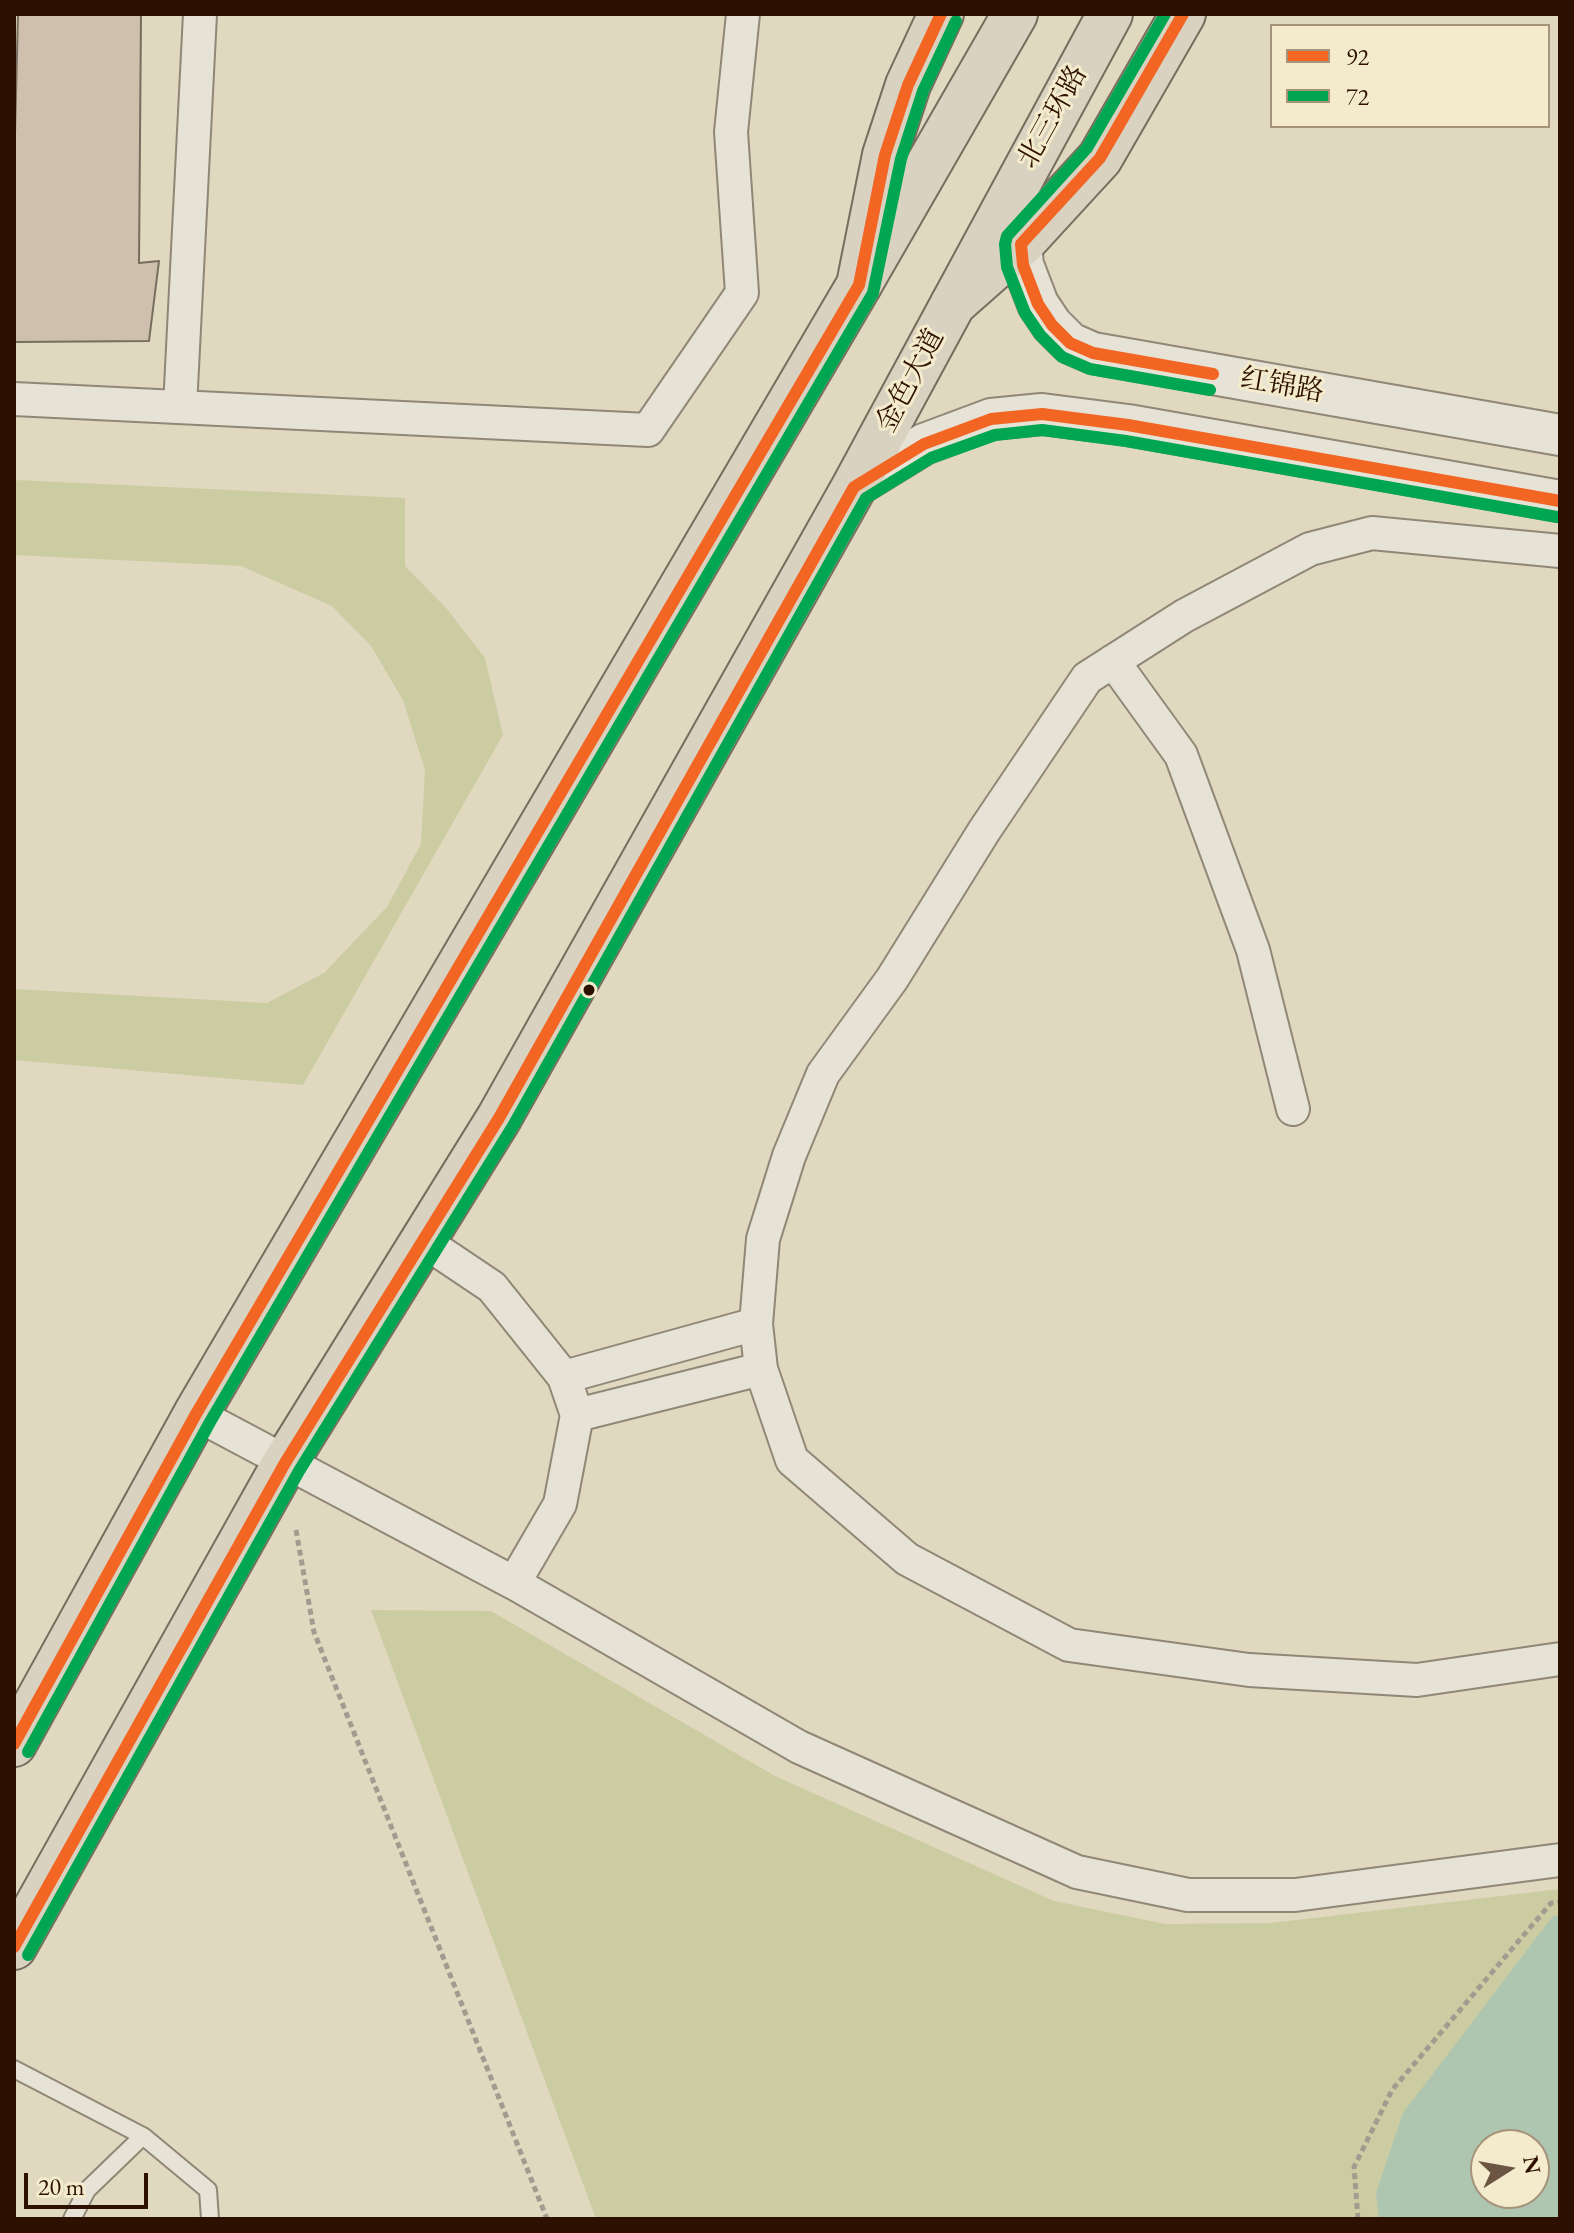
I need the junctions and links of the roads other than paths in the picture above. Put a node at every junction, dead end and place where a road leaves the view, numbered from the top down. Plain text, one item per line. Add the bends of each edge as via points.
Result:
1 (200, 14) edge
2 (743, 14) edge
3 (941, 14) edge
4 (1110, 14) edge
5 (1183, 14) edge
6 (1013, 17) edge
7 (1031, 156) junction
8 (1021, 244) junction
9 (859, 285) junction
10 (953, 304) junction
11 (14, 399) edge
12 (180, 407) junction
13 (1560, 435) edge
14 (854, 487) junction
15 (1560, 501) edge
16 (1560, 551) edge
17 (1113, 661) junction
18 (1293, 1109) dead end
19 (422, 1240) junction
20 (756, 1324) junction
21 (761, 1369) junction
22 (564, 1377) junction
23 (196, 1414) junction
24 (577, 1415) junction
25 (285, 1463) junction
26 (514, 1583) junction
27 (1560, 1659) edge
28 (14, 1744) edge
29 (1560, 1860) edge
30 (14, 1947) edge
31 (14, 2069) edge
32 (143, 2136) junction
33 (72, 2219) edge
34 (210, 2219) edge

1 - 12 street
2 - 12 street via 731,132 742,293 648,430
3 - 9 main road via 908,85 885,155
4 - 7 main road, 北三环路
5 - 8 main road, 金色大道 via 1100,158
6 - 9 main road
7 - 8 street, 红锦路
7 - 10 main road, 北三环路
8 - 10 main road, 金色大道
8 - 13 street, 红锦路 via 1038,304 1070,343 1093,353
9 - 23 main road
10 - 14 main road, 金色大道
11 - 12 street
14 - 15 street via 924,444 991,419 1042,414
14 - 19 main road, 金色大道 via 499,1118
16 - 17 street via 1372,533 1310,549 1184,616
17 - 18 street via 1181,755 1253,950
17 - 20 street via 1087,678 892,979 823,1074 763,1239
19 - 22 street via 492,1287
19 - 25 main road, 金色大道
20 - 21 street
20 - 22 street
21 - 24 street
21 - 27 street via 792,1460 907,1559 1069,1645 1249,1670 1417,1680
22 - 24 street
23 - 25 street
23 - 28 main road
24 - 26 street via 560,1504
25 - 26 street
25 - 30 main road, 金色大道
26 - 29 street via 799,1747 1077,1872 1188,1895 1295,1895
31 - 32 lane
32 - 33 lane via 87,2190
32 - 34 lane via 208,2190

